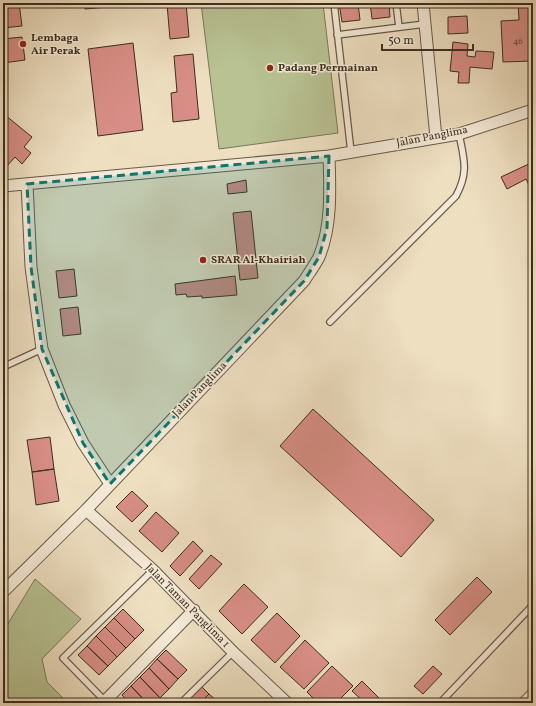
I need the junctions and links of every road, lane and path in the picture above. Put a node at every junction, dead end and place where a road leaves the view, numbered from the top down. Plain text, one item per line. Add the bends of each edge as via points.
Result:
1 (334, 3) edge
2 (396, 3) edge
3 (423, 3) edge
4 (425, 24) junction
5 (399, 27) junction
6 (337, 35) junction
7 (533, 110) edge
8 (459, 134) junction
9 (436, 138) junction
10 (351, 152) junction
11 (329, 156) junction
12 (27, 184) junction
13 (3, 186) edge
14 (330, 322) dead end
15 (42, 349) junction
16 (3, 367) edge
17 (110, 484) junction
18 (86, 510) junction
19 (153, 570) junction
20 (3, 592) edge
21 (533, 606) edge
22 (194, 610) junction
23 (234, 652) junction
24 (533, 694) edge
25 (105, 702) edge
26 (181, 703) edge
27 (287, 703) edge
28 (440, 703) edge
29 (524, 703) edge

1 - 6 lane
2 - 5 lane
3 - 4 street
4 - 5 lane
4 - 9 street
5 - 6 lane
6 - 10 lane
7 - 8 street, Jalan Panglima
8 - 9 street, Jalan Panglima
8 - 14 lane via 466,168 463,184 456,196
9 - 10 street, Jalan Panglima
10 - 11 street, Jalan Panglima
11 - 12 street, Jalan Panglima
11 - 17 street, Jalan Panglima via 327,228 319,257 304,281
12 - 13 street, Jalan Panglima
12 - 15 street via 31,268
15 - 16 lane
15 - 17 street via 64,405 80,437
17 - 18 street, Jalan Panglima
18 - 19 street, Jalan Taman Panglima 1
18 - 20 street, Jalan Panglima
19 - 22 street, Jalan Taman Panglima 1
19 - 25 lane via 63,658
21 - 28 lane
22 - 23 street, Jalan Taman Panglima 1
22 - 25 street
23 - 26 lane
23 - 27 street, Jalan Taman Panglima 1
24 - 29 street

